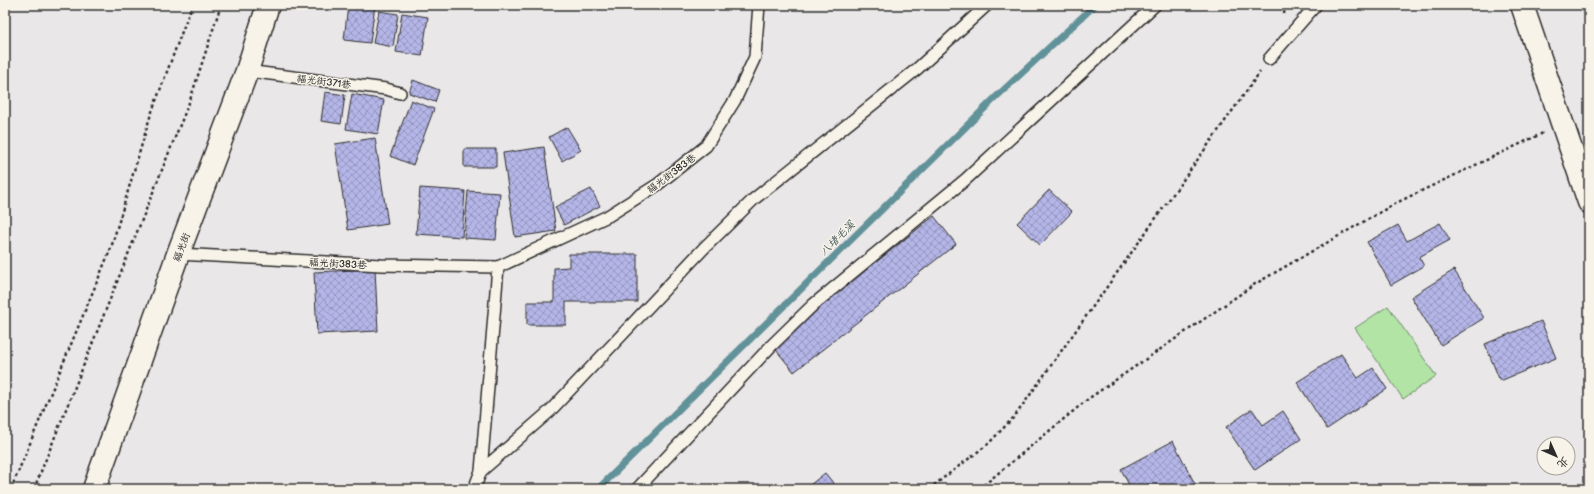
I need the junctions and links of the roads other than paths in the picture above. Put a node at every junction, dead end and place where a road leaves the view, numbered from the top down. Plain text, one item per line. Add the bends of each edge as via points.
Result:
1 (268, 5) edge
2 (759, 5) edge
3 (987, 5) edge
4 (1155, 5) edge
5 (1316, 5) edge
6 (1522, 5) edge
7 (1588, 5) edge
8 (1589, 8) edge
9 (1268, 59) road end
10 (247, 71) junction
11 (400, 93) dead end
12 (1589, 202) edge
13 (178, 254) junction
14 (498, 267) junction
15 (482, 471) junction
16 (94, 489) edge
17 (474, 489) edge
18 (637, 489) edge

1 - 10 street, 福光街
2 - 14 lane, 福光街383巷 via 754,57 735,100 706,146 657,185 608,216
3 - 15 lane via 918,69 754,199 704,248 550,411
4 - 18 lane via 965,180 813,304
5 - 9 lane
6 - 12 street
7 - 8 lane
10 - 11 lane, 福光街371巷
10 - 13 street, 福光街
13 - 14 lane, 福光街383巷 via 381,265
13 - 16 street, 福光街
14 - 15 lane
15 - 17 lane

